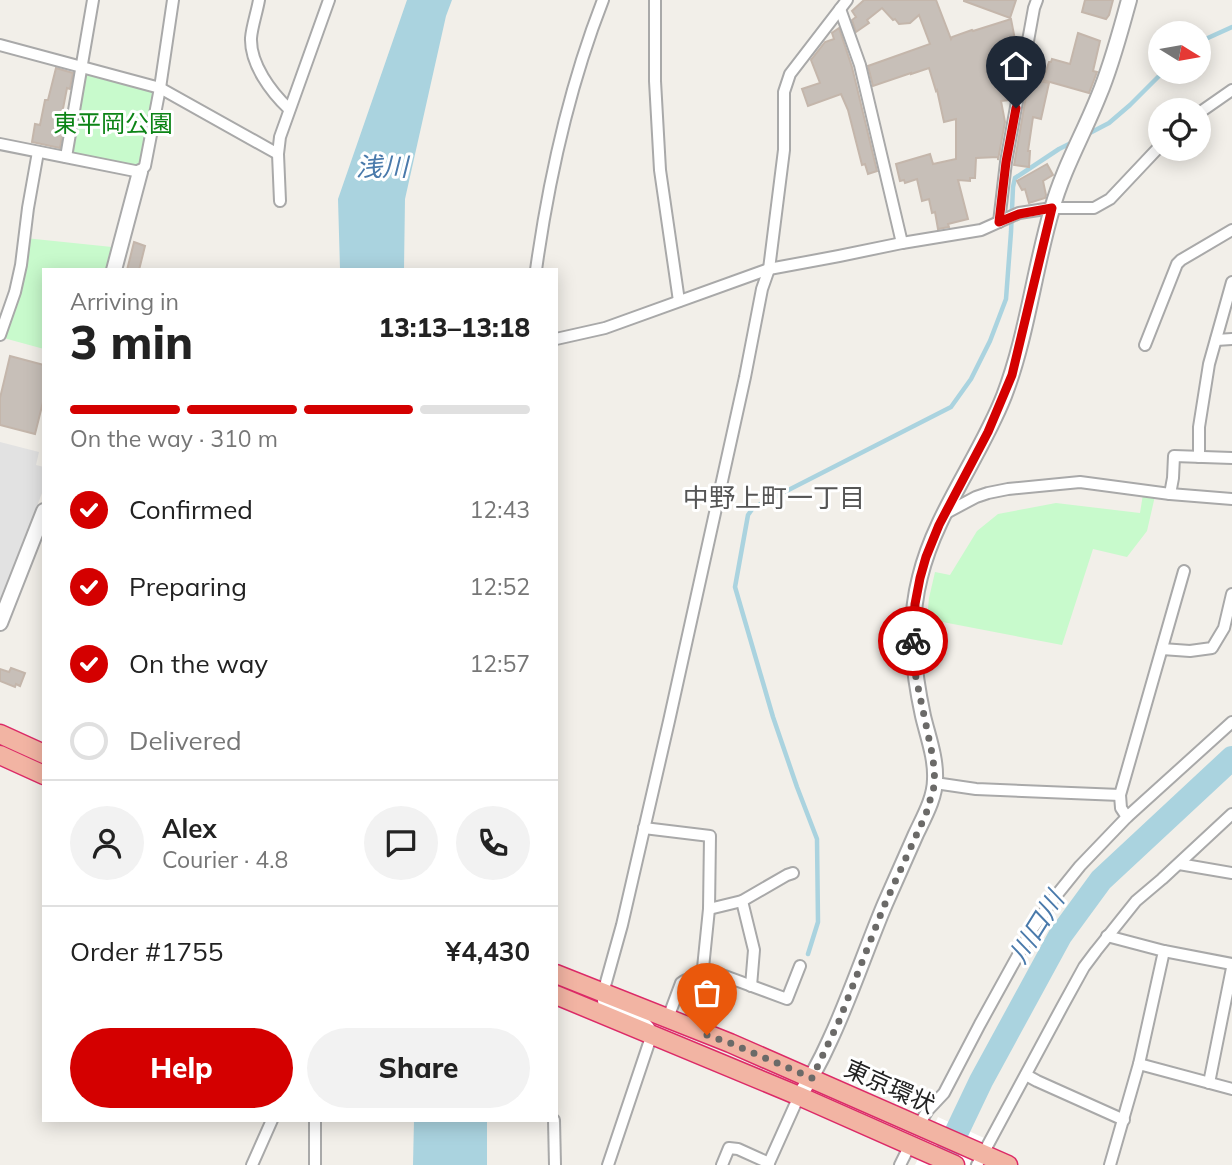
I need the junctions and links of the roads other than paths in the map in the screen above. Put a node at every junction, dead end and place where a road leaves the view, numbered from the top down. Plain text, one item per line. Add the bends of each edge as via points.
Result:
1 (93, 0) edge
2 (173, 0) edge
3 (259, 0) edge
4 (329, 0) edge
5 (603, 0) edge
6 (655, 0) edge
7 (1037, 0) edge
8 (1129, 0) edge
9 (844, 4) edge
10 (0, 45) edge
11 (83, 66) junction
12 (160, 89) junction
13 (1232, 90) edge
14 (1211, 105) edge
15 (289, 109) junction
16 (0, 144) edge
17 (37, 152) junction
18 (278, 154) junction
19 (66, 157) junction
20 (1148, 159) edge
21 (140, 172) junction
22 (280, 201) dead end
23 (1052, 208) junction
24 (1000, 221) junction
25 (1232, 230) edge
26 (902, 243) junction
27 (115, 268) edge
28 (536, 268) edge
29 (769, 269) junction
30 (1232, 282) edge
31 (679, 301) junction
32 (0, 335) edge
33 (558, 339) edge
34 (1232, 339) edge
35 (1216, 340) junction
36 (1145, 345) dead end
37 (1199, 457) junction
38 (1232, 458) edge
39 (1170, 494) junction
40 (1232, 499) edge
41 (946, 513) junction
42 (42, 516) edge
43 (1184, 571) dead end
44 (1232, 594) edge
45 (0, 623) edge
46 (1162, 649) junction
47 (1232, 722) edge
48 (0, 734) edge
49 (42, 753) edge
50 (0, 755) edge
51 (42, 774) edge
52 (935, 783) junction
53 (1120, 795) junction
54 (1232, 814) edge
55 (1127, 817) junction
56 (644, 828) junction
57 (1179, 864) junction
58 (793, 873) dead end
59 (1232, 873) edge
60 (742, 901) junction
61 (709, 908) junction
62 (1107, 936) junction
63 (1164, 951) junction
64 (800, 966) dead end
65 (1232, 966) edge
66 (703, 968) junction
67 (558, 975) edge
68 (751, 986) junction
69 (603, 993) junction
70 (558, 996) edge
71 (668, 1018) junction
72 (652, 1034) junction
73 (1139, 1064) junction
74 (1026, 1075) junction
75 (812, 1078) junction
76 (1209, 1083) junction
77 (1232, 1089) edge
78 (799, 1096) junction
79 (1124, 1120) junction
80 (271, 1122) edge
81 (315, 1122) edge
82 (554, 1122) edge
83 (925, 1129) junction
84 (916, 1148) junction
85 (979, 1157) edge
86 (768, 1164) edge
87 (252, 1165) edge
88 (315, 1165) edge
89 (555, 1165) edge
90 (608, 1165) edge
91 (722, 1165) edge
92 (900, 1165) edge
93 (955, 1165) edge
94 (1008, 1165) edge
95 (1110, 1165) edge

1 - 11 street
2 - 12 street
3 - 15 street via 251,37 253,53
4 - 15 street
5 - 28 street via 559,143
6 - 31 street via 660,170
7 - 24 street via 1006,162
8 - 23 street via 1112,62
9 - 26 street
9 - 29 street via 790,74 784,92 784,150
10 - 11 street
11 - 12 street
11 - 19 street
12 - 18 street
12 - 21 street
13 - 14 street
15 - 18 street
16 - 17 street
17 - 19 street
17 - 32 street via 21,265
18 - 22 street
19 - 21 street
20 - 23 street via 1110,199 1094,208
21 - 27 street
23 - 24 street
23 - 41 street via 1012,375
24 - 26 street via 981,230
25 - 36 street via 1177,264
26 - 29 street
29 - 31 street
29 - 56 street
30 - 35 street
31 - 33 street via 605,328
34 - 35 street
35 - 37 street via 1199,427
37 - 38 street
37 - 39 street via 1174,456
39 - 40 street
39 - 41 street via 1059,483 988,493
41 - 52 street via 920,578 913,640
42 - 45 street
43 - 46 street
44 - 46 street via 1224,628 1212,648
46 - 53 street
47 - 55 street
48 - 49 highway
50 - 51 highway
52 - 53 street
52 - 75 street via 926,814
53 - 55 street
54 - 57 street
55 - 83 street via 1043,913 944,1093 928,1110
56 - 61 street via 710,836
56 - 69 street
57 - 59 street
57 - 62 street via 1136,901
58 - 60 street
60 - 61 street
60 - 68 street via 754,950
61 - 66 street
62 - 63 street
62 - 74 street via 1084,967
63 - 65 street
63 - 73 street
64 - 68 street via 787,999
65 - 76 street
66 - 68 street
66 - 71 street via 698,977 681,984
67 - 69 highway, 東京環状
69 - 71 highway, 東京環状
69 - 72 street via 603,1002 641,1020
70 - 72 highway, 東京環状
71 - 75 highway, 東京環状
72 - 78 highway, 東京環状
72 - 90 street
73 - 76 street
73 - 79 street
74 - 79 street
74 - 85 street
75 - 78 street
75 - 83 highway, 東京環状
76 - 77 street
78 - 84 highway, 東京環状
78 - 86 street
79 - 95 street
80 - 87 street
81 - 88 street
82 - 89 street
83 - 85 highway, 東京環状
84 - 92 street
84 - 93 highway, 東京環状
85 - 94 highway, 東京環状
86 - 91 street via 729,1148

